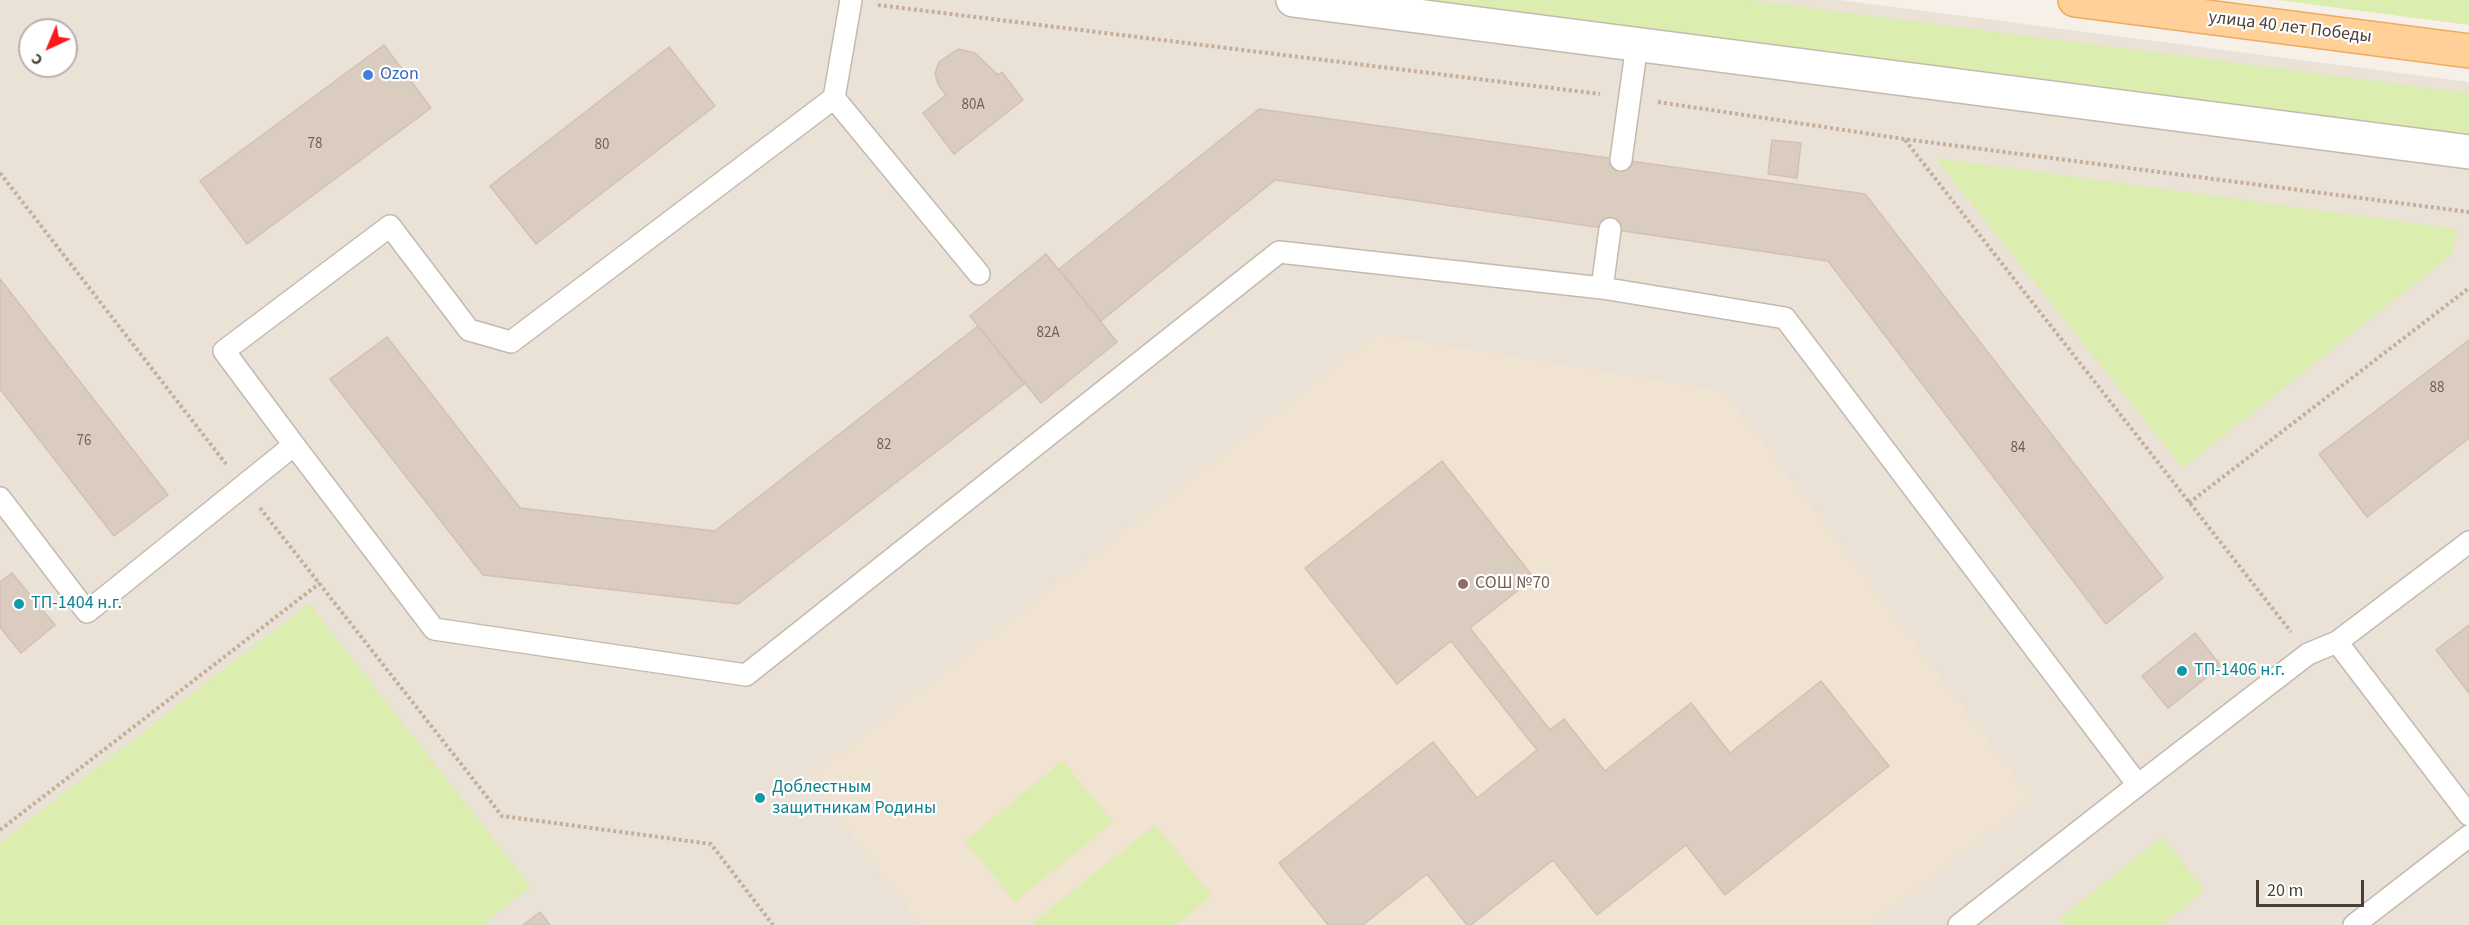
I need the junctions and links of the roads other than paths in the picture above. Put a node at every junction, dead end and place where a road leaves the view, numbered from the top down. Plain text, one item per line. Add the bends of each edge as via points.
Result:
1 (851, 0) edge
2 (1293, 0) edge
3 (2075, 0) edge
4 (1637, 44) junction
5 (2469, 51) edge
6 (834, 98) junction
7 (2469, 152) edge
8 (1621, 160) dead end
9 (1610, 229) dead end
10 (979, 274) dead end
11 (1602, 288) junction
12 (294, 445) junction
13 (0, 498) edge
14 (2469, 542) edge
15 (2337, 642) junction
16 (2138, 785) junction
17 (2469, 815) edge
18 (2469, 836) edge
19 (1966, 923) edge
20 (2354, 925) edge

1 - 6 lane
2 - 4 street
3 - 5 main road, улица 40 лет Победы
4 - 7 street
4 - 8 lane
6 - 10 lane
6 - 12 lane via 511,342 469,330 390,226 224,351
9 - 11 lane
11 - 12 lane via 1279,252 746,675 434,628
11 - 16 lane via 1785,318
12 - 13 lane via 87,612
14 - 15 lane
15 - 16 lane via 2308,654
15 - 17 lane
16 - 19 lane
18 - 20 lane

